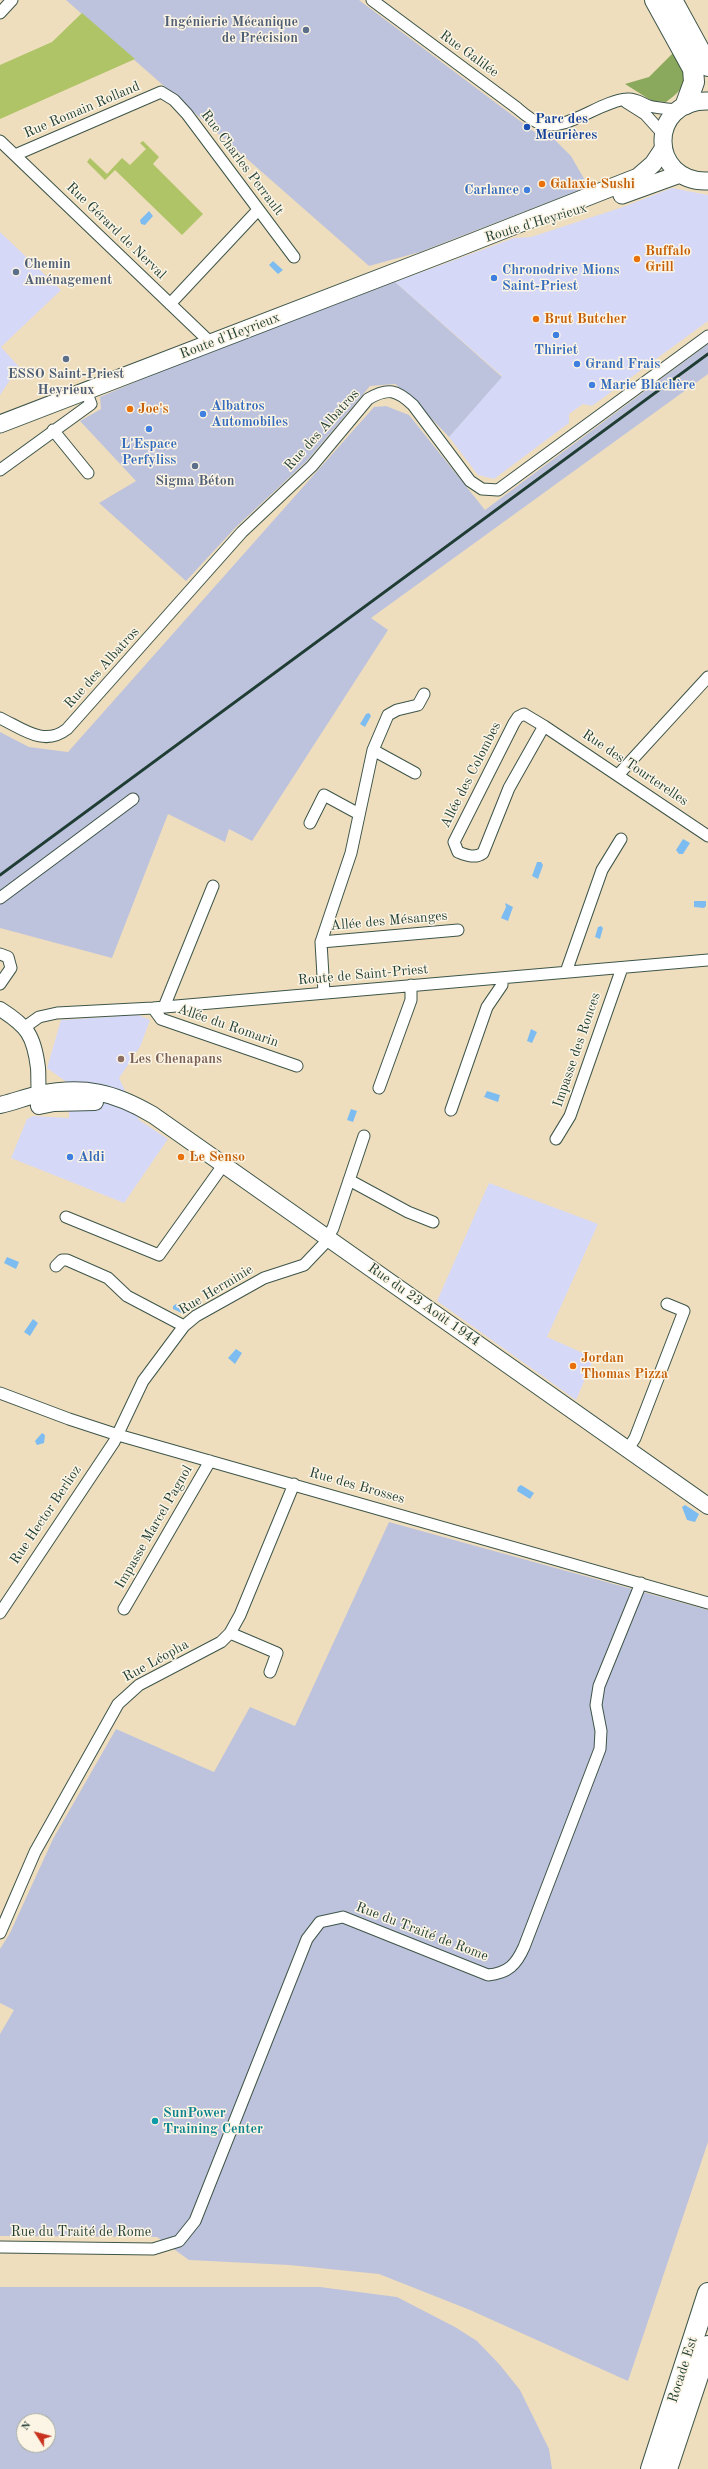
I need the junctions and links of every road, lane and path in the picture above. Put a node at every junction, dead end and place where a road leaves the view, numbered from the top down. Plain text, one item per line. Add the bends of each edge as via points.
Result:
1 (12, 0) edge
2 (372, 0) edge
3 (655, 0) edge
4 (672, 0) edge
5 (0, 13) edge
6 (708, 66) edge
7 (161, 92) joint
8 (620, 100) junction
9 (708, 101) edge
10 (681, 107) junction
11 (0, 141) edge
12 (663, 142) junction
13 (15, 155) junction
14 (680, 174) junction
15 (708, 181) edge
16 (258, 210) junction
17 (460, 247) junction
18 (294, 257) dead end
19 (170, 304) junction
20 (708, 336) edge
21 (211, 343) junction
22 (86, 391) junction
23 (0, 424) edge
24 (53, 430) junction
25 (0, 470) edge
26 (88, 473) dead end
27 (708, 677) edge
28 (424, 694) dead end
29 (0, 718) edge
30 (544, 726) junction
31 (373, 750) junction
32 (415, 773) dead end
33 (618, 775) junction
34 (133, 799) dead end
35 (359, 814) junction
36 (310, 823) dead end
37 (708, 836) edge
38 (621, 839) dead end
39 (213, 886) dead end
40 (0, 898) edge
41 (458, 930) dead end
42 (321, 942) junction
43 (0, 954) edge
44 (708, 960) edge
45 (622, 968) junction
46 (566, 972) junction
47 (502, 978) junction
48 (0, 984) edge
49 (411, 985) junction
50 (324, 993) junction
51 (164, 1007) junction
52 (152, 1008) junction
53 (0, 1009) edge
54 (25, 1027) junction
55 (297, 1066) dead end
56 (379, 1088) dead end
57 (46, 1099) junction
58 (0, 1104) edge
59 (451, 1110) dead end
60 (0, 1115) edge
61 (364, 1136) dead end
62 (556, 1139) dead end
63 (224, 1164) junction
64 (350, 1180) junction
65 (66, 1217) dead end
66 (433, 1222) dead end
67 (328, 1238) junction
68 (56, 1266) dead end
69 (666, 1304) dead end
70 (184, 1326) junction
71 (1, 1394) edge
72 (118, 1435) junction
73 (628, 1449) junction
74 (210, 1461) junction
75 (294, 1484) junction
76 (704, 1502) edge
77 (641, 1583) junction
78 (708, 1603) edge
79 (124, 1609) dead end
80 (0, 1612) edge
81 (230, 1633) junction
82 (270, 1672) dead end
83 (0, 1933) edge
84 (0, 2247) edge
85 (708, 2293) edge
86 (708, 2346) edge
87 (708, 2358) edge
88 (651, 2469) edge
89 (667, 2469) edge
90 (675, 2469) edge

1 - 5 street
2 - 8 street, Rue Galilée via 533,120 552,125 575,119
3 - 10 highway via 693,69 694,82
4 - 6 highway
7 - 13 street, Rue Romain Rolland
7 - 16 street, Rue Charles Perrault via 174,100 187,114
8 - 10 street via 637,99 648,106
8 - 12 street via 635,106 645,114
9 - 10 main road
10 - 12 main road, Route d'Heyrieux via 668,121
11 - 13 street, Rue Gérard de Nerval
12 - 14 main road via 672,167
12 - 17 main road, Route d'Heyrieux via 653,164 638,176
13 - 19 street, Rue Gérard de Nerval
14 - 15 main road via 689,179
14 - 17 main road, Route d'Heyrieux via 590,206
16 - 18 street, Rue Charles Perrault
16 - 19 street
17 - 21 main road, Route d'Heyrieux
19 - 21 street, Rue Gérard de Nerval
20 - 29 street, Rue des Albatros via 498,490 482,489 470,481 403,395 392,391 380,392 368,399 312,466 242,532 67,729 58,736 46,738 34,735
21 - 22 main road, Route d'Heyrieux
22 - 23 main road, Route d'Heyrieux
22 - 24 street via 91,404
24 - 25 street
24 - 26 street
27 - 33 street
28 - 31 street, Allée des Mésanges via 418,705 397,710 388,716
30 - 30 street, Allée des Colombes via 524,714 518,717 454,842 458,852 468,856 479,856 483,853 509,788
30 - 33 street, Rue des Tourterelles
31 - 32 street
31 - 35 street, Allée des Mésanges
33 - 37 street, Rue des Tourterelles
34 - 40 street
35 - 36 street via 324,795
35 - 42 street, Allée des Mésanges via 351,854
38 - 46 street via 602,870
39 - 51 street
41 - 42 street, Allée des Mésanges
42 - 50 street, Allée des Mésanges
43 - 48 street via 8,957 11,968
44 - 45 street, Route de Saint-Priest
45 - 46 street, Route de Saint-Priest
45 - 62 street, Impasse des Ronces via 570,1116
46 - 47 street, Route de Saint-Priest
47 - 49 street, Route de Saint-Priest
47 - 59 street via 502,985 488,1007
49 - 50 street, Route de Saint-Priest
49 - 56 street via 411,1000
50 - 51 street, Route de Saint-Priest
51 - 52 street, Route de Saint-Priest
52 - 54 street, Route de Saint-Priest via 57,1013 39,1017
52 - 55 street, Allée du Romarin via 161,1018
53 - 54 street
54 - 57 street via 32,1040
57 - 58 main road
57 - 60 main road
57 - 63 main road, Rue du 23 Août 1944 via 66,1090 110,1094 130,1101
61 - 64 street
63 - 65 street via 160,1256
63 - 67 main road, Rue du 23 Août 1944
64 - 66 street via 408,1212
64 - 67 street
67 - 70 street, Rue Herminie via 304,1265 264,1278 196,1316
67 - 73 main road, Rue du 23 Août 1944
68 - 70 street via 62,1260 67,1260 108,1278 127,1296
69 - 73 street via 684,1312 636,1438
70 - 72 street, Rue Herminie via 134,1395
71 - 72 street, Rue des Brosses
72 - 74 street, Rue des Brosses
72 - 80 street, Rue Hector Berlioz
73 - 76 main road, Rue du 23 Août 1944
74 - 75 street, Rue des Brosses
74 - 79 street, Impasse Marcel Pagnol
75 - 77 street, Rue des Brosses
75 - 81 street, Rue Léopha via 240,1615
77 - 78 street, Rue des Brosses
77 - 84 street, Rue du Traité de Rome via 599,1686 596,1705 601,1731 600,1749 519,1960 510,1969 488,1975 343,1917 320,1922 307,1939 195,2221 179,2241 153,2249
81 - 82 street via 277,1653
81 - 83 street, Rue Léopha via 211,1649 139,1684 118,1704 36,1852
85 - 88 highway, Rocade Est
86 - 89 highway, Rocade Est
87 - 90 highway

